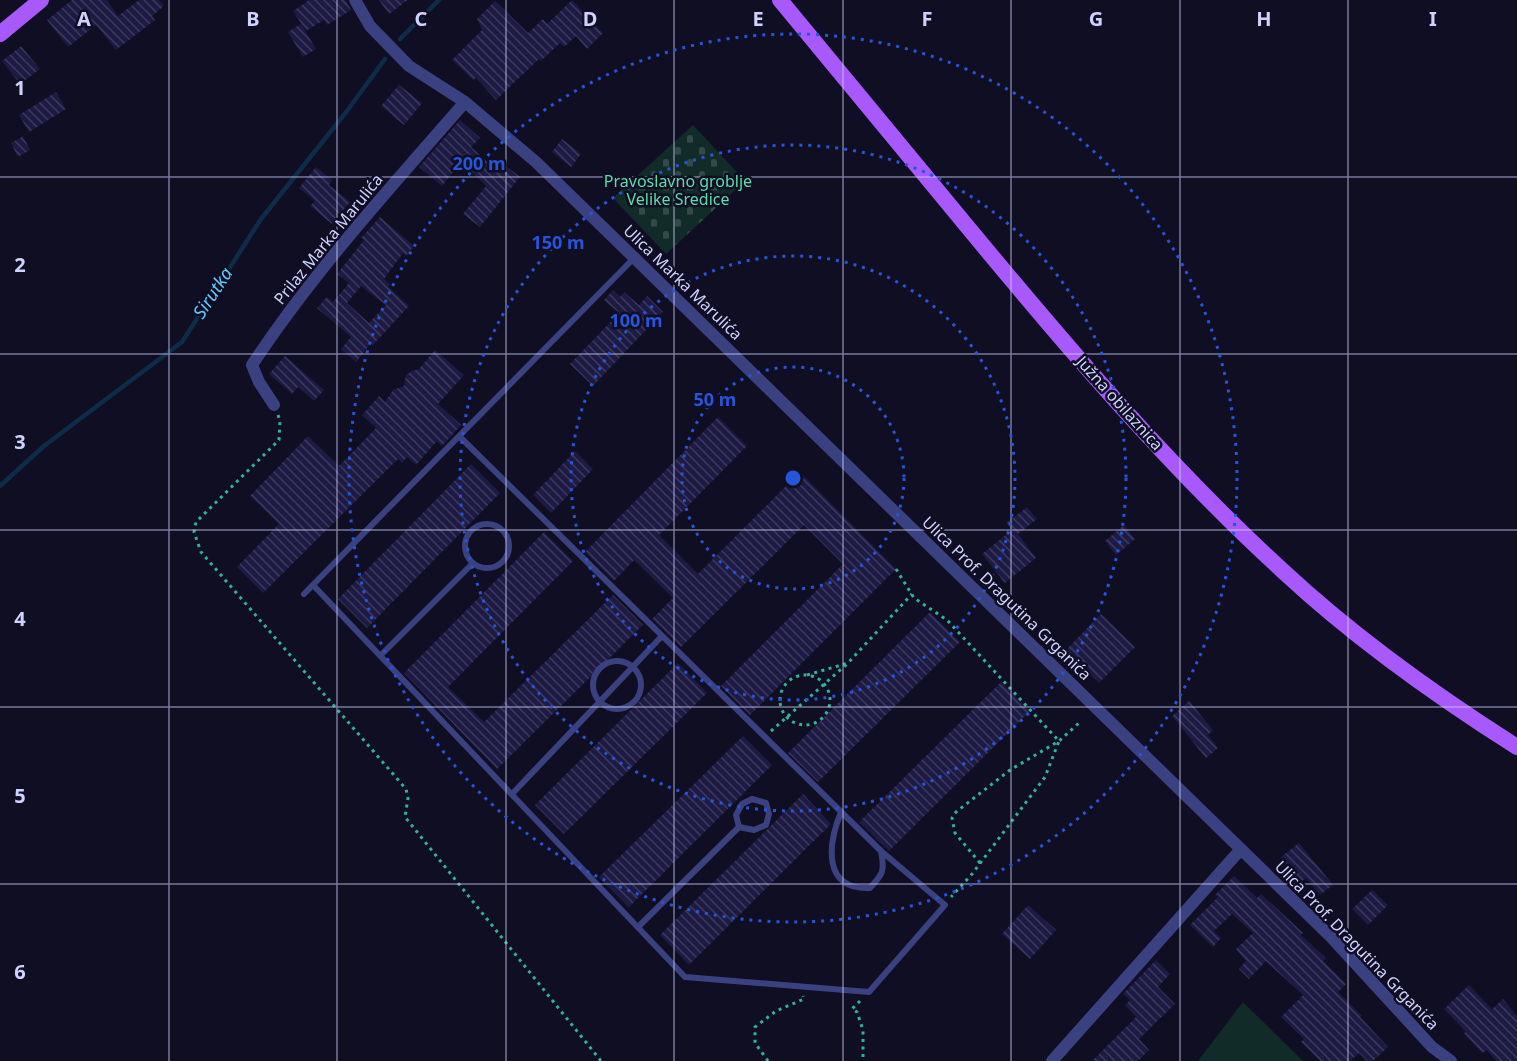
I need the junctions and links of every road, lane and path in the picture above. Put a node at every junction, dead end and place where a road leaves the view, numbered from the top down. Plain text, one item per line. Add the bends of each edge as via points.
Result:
1 (41, 0) edge
2 (355, 0) edge
3 (780, 0) edge
4 (0, 34) edge
5 (465, 102) junction
6 (634, 258) junction
7 (750, 371) joint
8 (274, 405) joint
9 (459, 436) junction
10 (473, 563) junction
11 (896, 569) dead end
12 (313, 585) junction
13 (304, 594) dead end
14 (912, 594) junction
15 (662, 636) junction
16 (380, 656) junction
17 (848, 663) junction
18 (633, 666) junction
19 (805, 675) junction
20 (824, 684) junction
21 (600, 702) junction
22 (787, 716) junction
23 (1080, 722) dead end
24 (765, 737) junction
25 (1059, 741) junction
26 (1517, 747) edge
27 (512, 794) junction
28 (841, 812) junction
29 (740, 827) junction
30 (1241, 849) junction
31 (880, 851) junction
32 (980, 863) junction
33 (945, 905) junction
34 (638, 927) junction
35 (798, 986) junction
36 (869, 992) junction
37 (601, 1061) edge
38 (768, 1061) edge
39 (863, 1061) edge
40 (1052, 1061) edge
41 (1451, 1061) edge

1 - 4 main road
2 - 5 street, Ulica Marka Marulića via 370,27 409,66
3 - 26 main road, Južna obilaznica via 1120,407 1206,496 1285,573 1368,643
5 - 6 street, Ulica Marka Marulića via 536,162
5 - 8 street, Prilaz Marka Marulića via 378,202 252,365
6 - 7 street, Ulica Marka Marulića
6 - 9 lane
7 - 30 street, Ulica Prof. Dragutina Grganića
8 - 37 path via 280,421 279,440 196,522 194,532 201,552 406,789 405,818
9 - 12 lane
9 - 15 lane
10 - 10 lane via 493,568 504,560 509,547 500,528 478,526 468,536 465,550
10 - 16 lane
11 - 14 path
12 - 13 lane
12 - 16 lane
14 - 17 path
14 - 25 path via 946,620
15 - 18 lane
15 - 24 lane
16 - 27 lane
17 - 19 path
17 - 20 path
18 - 21 lane
18 - 21 lane via 610,662 597,671 593,687
18 - 21 lane via 642,687 635,702 621,709
19 - 20 path
19 - 22 path via 797,676 784,687 781,703
20 - 22 path
20 - 22 path via 829,693 829,709 818,722 802,725
21 - 27 lane
22 - 24 path
23 - 25 path
24 - 28 lane
25 - 32 path via 1045,777
25 - 32 path via 1010,770 952,819 955,833
27 - 34 lane
28 - 31 lane
28 - 31 lane via 834,828 832,865 840,882 857,889 870,888 881,876 884,865
29 - 29 lane via 736,815 742,804 752,799 766,803 766,825 754,830
29 - 34 lane
30 - 40 street
30 - 41 street, Ulica Prof. Dragutina Grganića via 1331,937 1432,1047
31 - 33 lane
32 - 33 path
33 - 36 lane
34 - 35 lane via 685,976
35 - 36 lane
35 - 38 path via 804,999 776,1011 755,1027 755,1042
36 - 39 path via 852,1009 857,1012 863,1030

